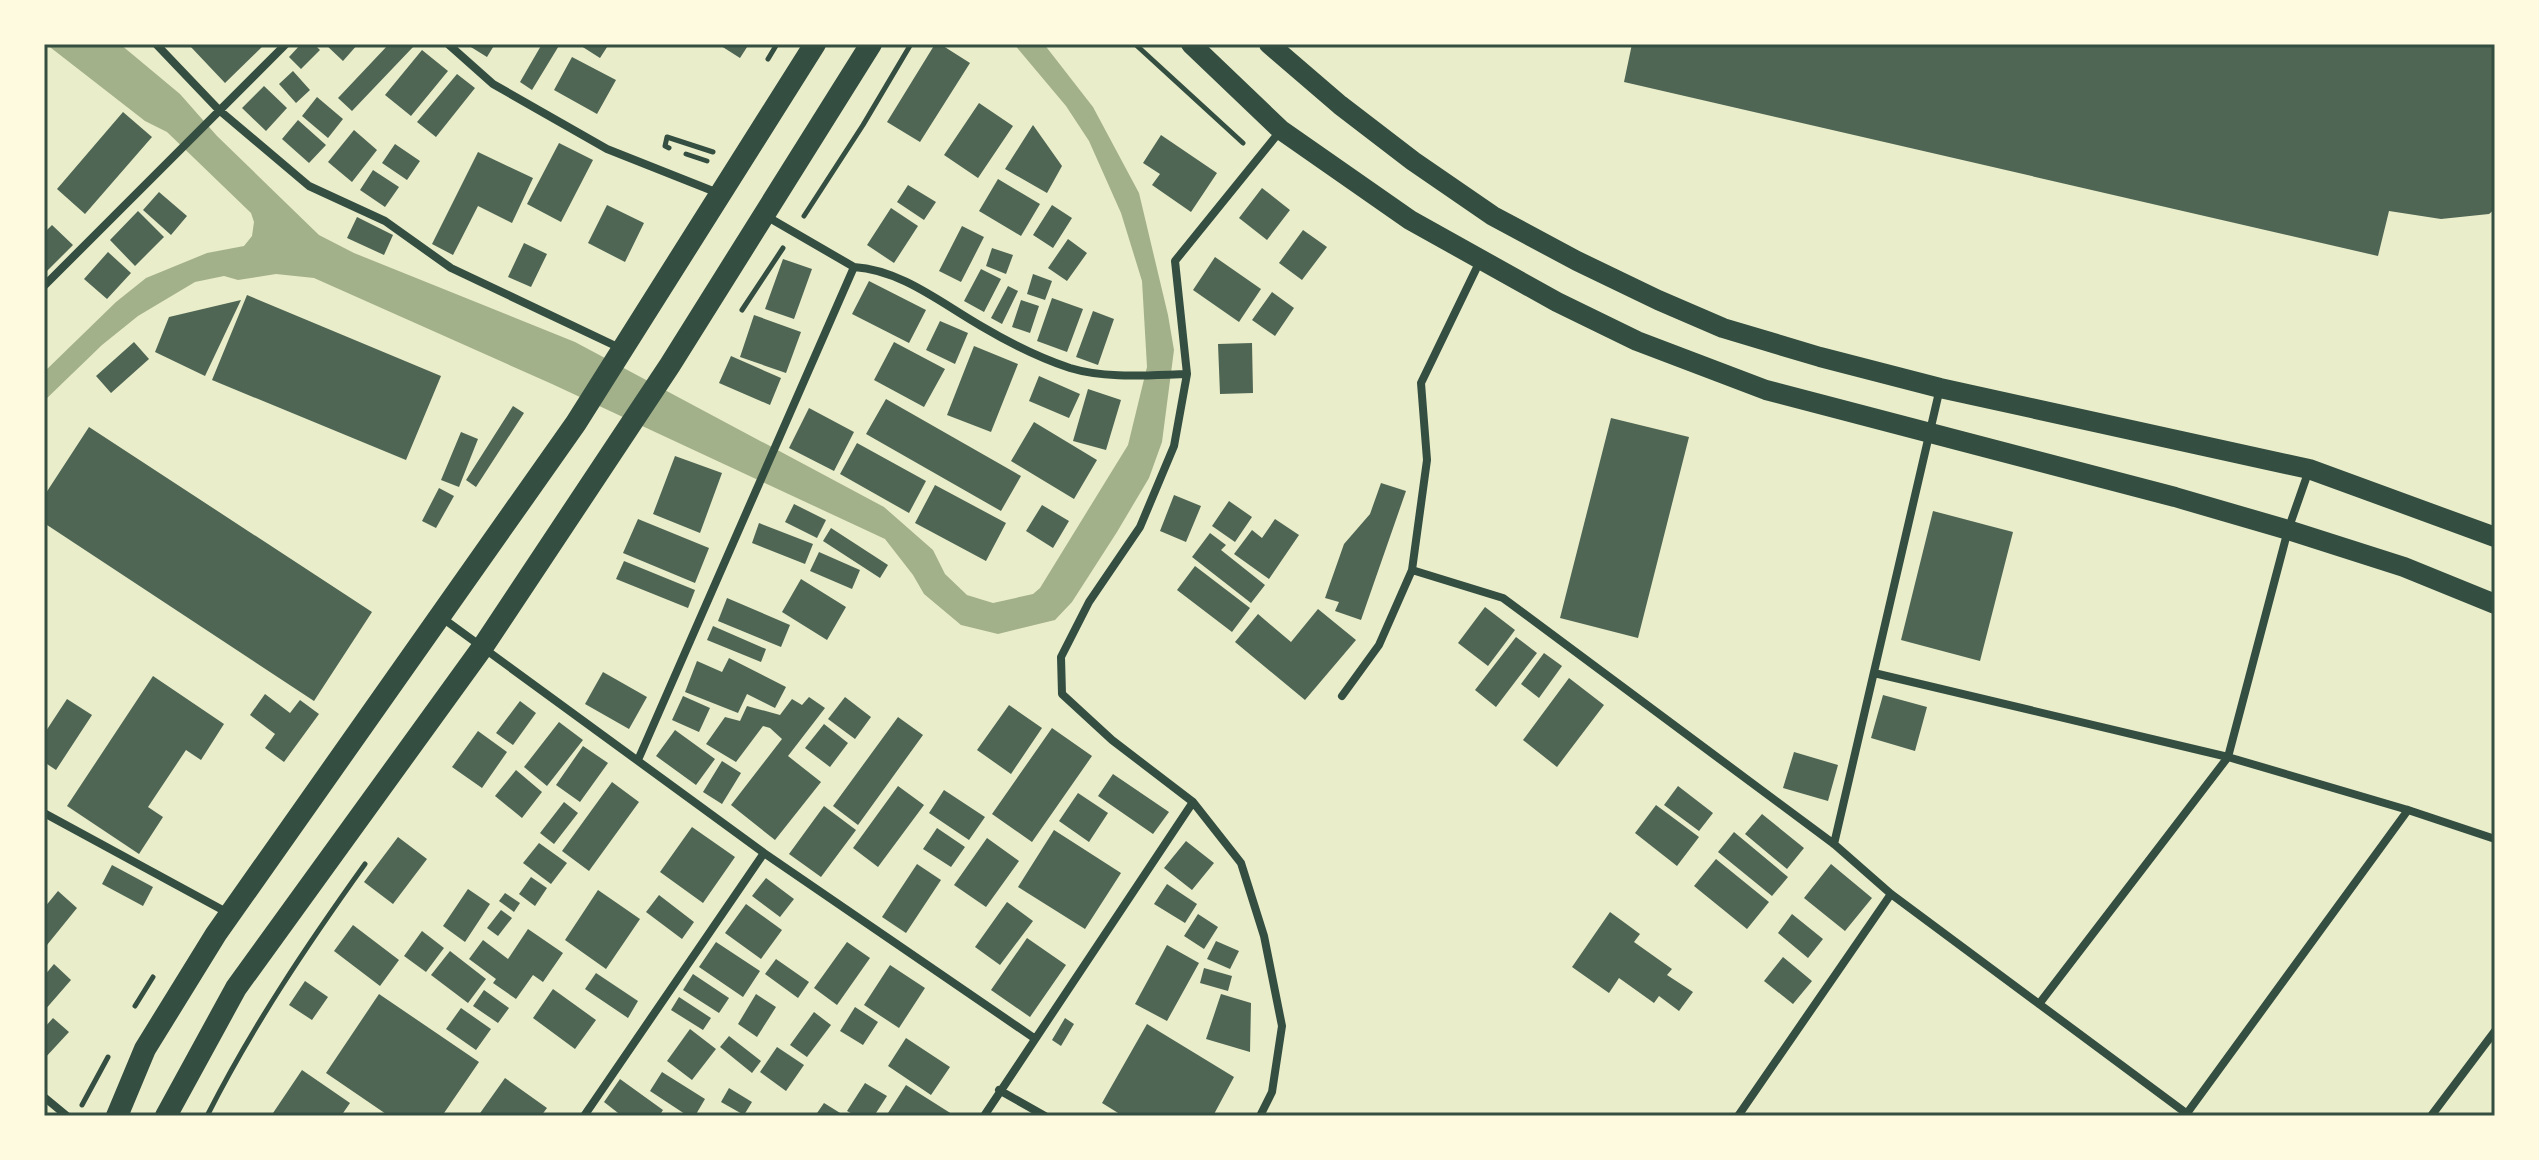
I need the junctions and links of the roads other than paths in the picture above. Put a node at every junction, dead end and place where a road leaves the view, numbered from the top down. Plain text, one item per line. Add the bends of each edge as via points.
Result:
1 (156, 44) edge
2 (286, 44) edge
3 (448, 44) edge
4 (815, 44) edge
5 (871, 44) edge
6 (1191, 44) edge
7 (1269, 44) edge
8 (219, 110) junction
9 (1281, 130) junction
10 (722, 195) junction
11 (765, 215) junction
12 (1481, 260) junction
13 (854, 267) junction
14 (44, 286) edge
15 (622, 349) junction
16 (1187, 374) junction
17 (1940, 388) junction
18 (1929, 434) junction
19 (2309, 469) junction
20 (2288, 530) junction
21 (2495, 537) edge
22 (1412, 570) junction
23 (2495, 604) edge
24 (440, 616) junction
25 (482, 648) junction
26 (1874, 673) junction
27 (1342, 696) dead end
28 (2228, 757) junction
29 (638, 760) junction
30 (1193, 802) junction
31 (2408, 810) junction
32 (44, 813) edge
33 (2495, 839) edge
34 (1834, 844) junction
35 (764, 853) junction
36 (1891, 894) junction
37 (231, 914) junction
38 (2039, 1004) junction
39 (2495, 1031) edge
40 (1034, 1038) junction
41 (999, 1090) junction
42 (44, 1097) edge
43 (2187, 1115) edge
44 (67, 1116) edge
45 (117, 1116) edge
46 (166, 1116) edge
47 (584, 1116) edge
48 (984, 1116) edge
49 (1045, 1116) edge
50 (1260, 1116) edge
51 (1738, 1116) edge
52 (2431, 1116) edge

1 - 8 street
2 - 8 street
3 - 10 street via 493,84 607,149
4 - 10 highway
5 - 11 highway
6 - 9 main road
7 - 17 main road via 1413,161 1533,239 1723,328
8 - 14 street
8 - 15 street via 309,186 385,221 451,268
9 - 12 main road via 1410,220
9 - 16 street via 1175,261
10 - 15 highway
11 - 13 street
11 - 25 highway
12 - 18 main road via 1637,341 1753,386
12 - 22 street via 1421,383 1427,460
13 - 16 street via 874,268 1071,368 1124,375
13 - 29 street
15 - 24 highway
16 - 30 street via 1174,446 1140,527 1089,602 1061,657 1062,694
17 - 18 street
17 - 19 main road
18 - 20 main road
18 - 26 street
19 - 20 street
19 - 21 main road
20 - 23 main road via 2404,567
20 - 28 street
22 - 27 street via 1379,645
22 - 34 street via 1503,598
24 - 25 street
24 - 37 highway
25 - 29 street
25 - 46 highway via 236,988
26 - 28 street
26 - 34 street
28 - 31 street
28 - 38 street
29 - 35 street
30 - 40 street
30 - 50 street via 1241,863 1264,936 1282,1026 1272,1092
31 - 33 street
31 - 43 street
32 - 37 street
34 - 36 street
35 - 40 street
35 - 47 street
36 - 38 street
36 - 51 street
37 - 45 highway via 145,1049
38 - 43 street
39 - 52 street
40 - 41 street
41 - 48 street
41 - 49 street
42 - 44 street

